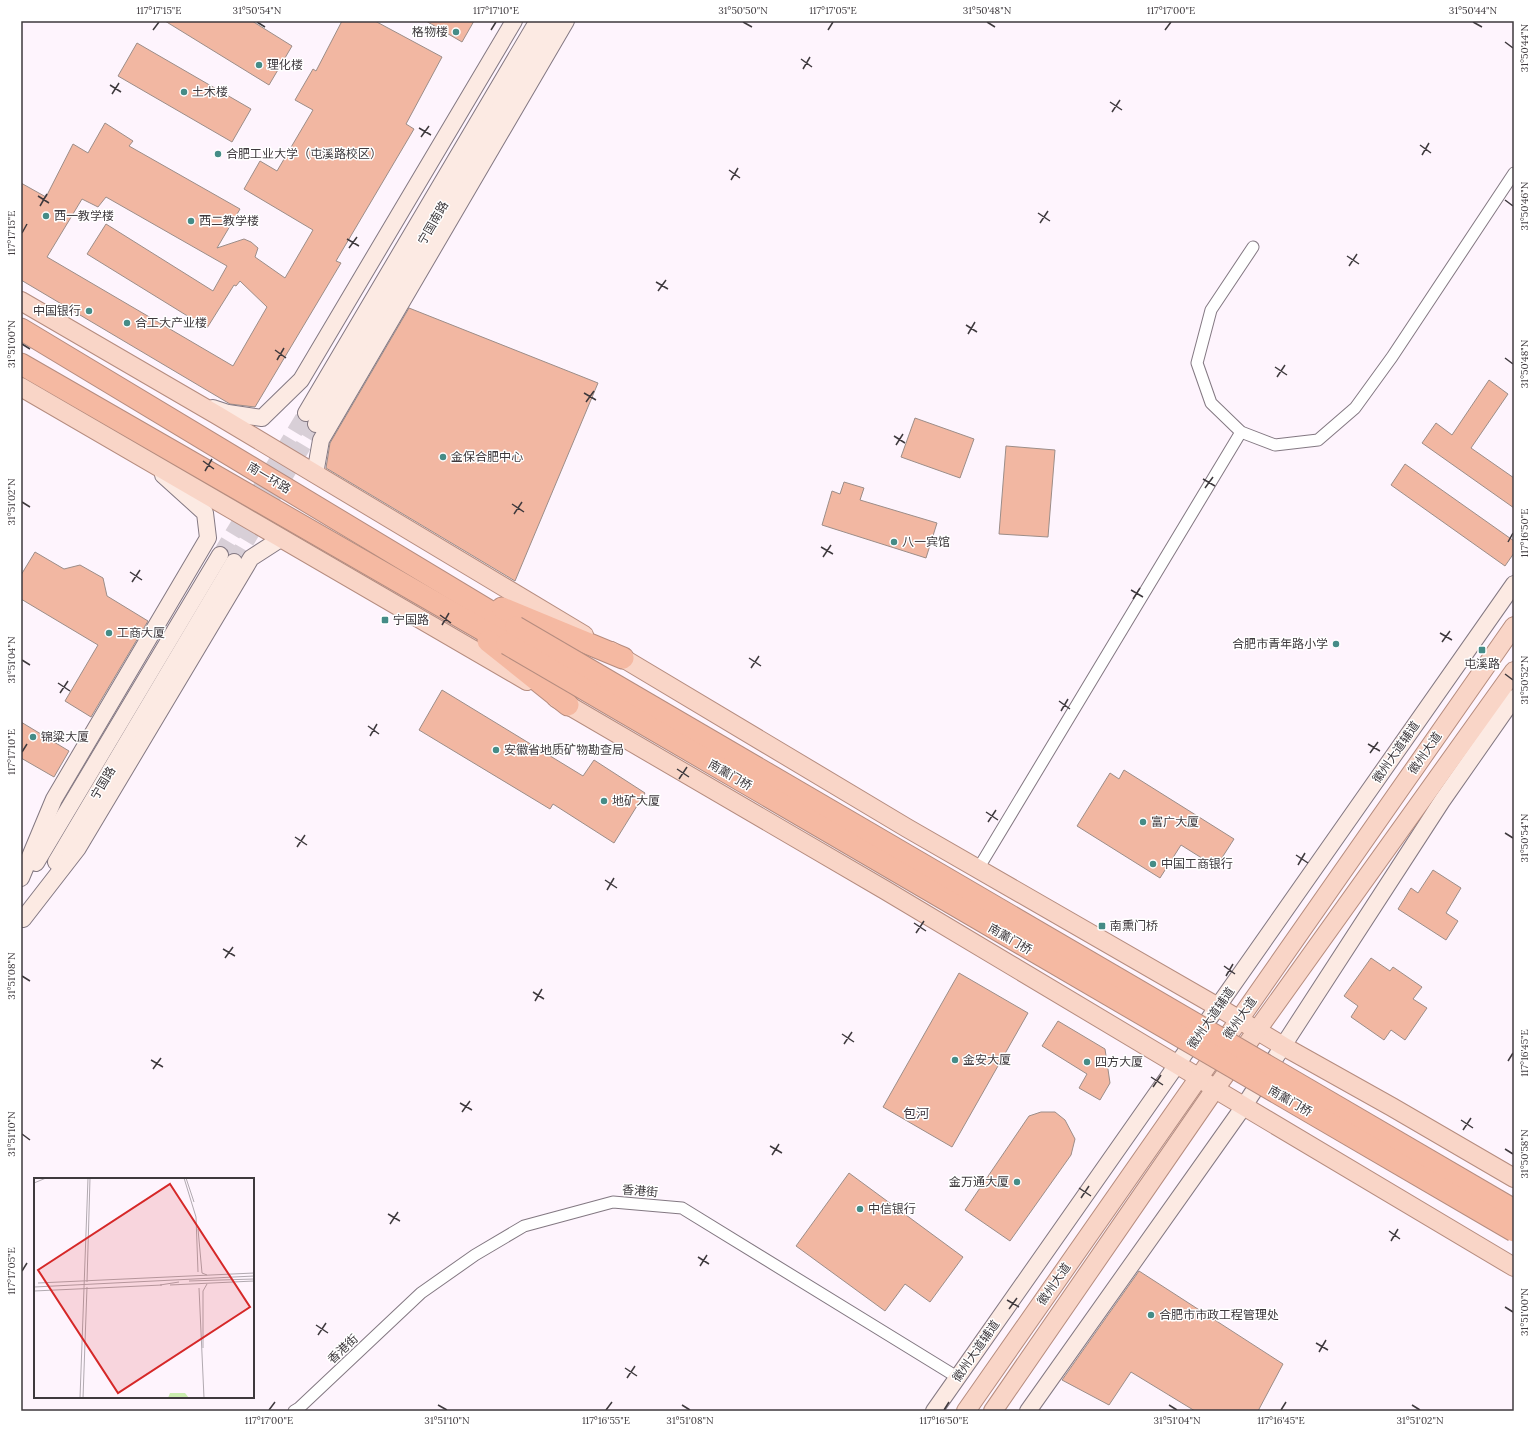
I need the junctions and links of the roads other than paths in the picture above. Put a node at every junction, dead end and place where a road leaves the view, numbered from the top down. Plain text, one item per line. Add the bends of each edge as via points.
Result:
1 (514, 21) edge
2 (538, 21) edge
3 (550, 21) edge
4 (566, 21) edge
5 (1514, 173) edge
6 (1253, 247) dead end
7 (21, 301) edge
8 (21, 329) edge
9 (21, 364) edge
10 (21, 387) edge
11 (187, 397) junction
12 (81, 399) junction
13 (1241, 432) junction
14 (146, 459) junction
15 (315, 474) junction
16 (282, 538) junction
17 (445, 584) junction
18 (1514, 584) edge
19 (450, 611) junction
20 (1514, 626) edge
21 (512, 636) junction
22 (623, 658) junction
23 (1514, 671) edge
24 (1514, 698) edge
25 (568, 705) junction
26 (978, 869) junction
27 (21, 878) edge
28 (21, 888) edge
29 (22, 920) edge
30 (1218, 1007) junction
31 (1239, 1019) junction
32 (1257, 1031) junction
33 (1283, 1046) junction
34 (1178, 1065) junction
35 (1198, 1077) junction
36 (1215, 1089) junction
37 (1244, 1106) junction
38 (1514, 1178) edge
39 (1514, 1210) edge
40 (1514, 1231) edge
41 (1514, 1267) edge
42 (957, 1378) junction
43 (294, 1411) edge
44 (934, 1411) edge
45 (966, 1411) edge
46 (992, 1411) edge
47 (1028, 1411) edge

1 - 11 main road via 301,380 262,418 228,413
2 - 3 main road, 宁国南路 via 311,419
4 - 15 main road via 322,440
5 - 13 street via 1392,357 1355,408 1318,440 1275,445
6 - 13 street via 1211,310 1197,363 1211,403
7 - 11 main road
8 - 17 highway, 南一环路
9 - 12 highway, 南一环路
10 - 14 main road
11 - 15 main road
12 - 14 main road
12 - 19 highway, 南一环路
13 - 26 street
14 - 16 main road
14 - 27 main road via 204,513 208,538 54,799
15 - 22 main road
16 - 25 main road
16 - 29 main road via 251,558 78,848
17 - 21 highway, 南一环路
17 - 22 highway
18 - 30 main road, 徽州大道辅道
19 - 21 highway, 南一环路
19 - 25 highway
20 - 31 main road, 徽州大道
21 - 39 highway, 南薰门桥, bridge
21 - 40 highway, 南薰门桥, bridge
22 - 26 main road
23 - 32 main road, 徽州大道
24 - 33 main road via 1442,801
25 - 34 main road
26 - 30 main road
28 - 29 main road, 宁国路 via 227,559
30 - 31 main road
30 - 34 main road, 徽州大道辅道
31 - 32 main road
31 - 35 main road, 徽州大道
32 - 33 main road
32 - 36 main road, 徽州大道
33 - 37 main road
33 - 38 main road
34 - 35 main road
34 - 42 main road, 徽州大道辅道
35 - 36 main road
35 - 45 main road, 徽州大道
36 - 37 main road
36 - 46 main road, 徽州大道
37 - 41 main road
37 - 47 main road
42 - 43 street, 香港街 via 682,1208 613,1202 524,1226 475,1254 421,1293
42 - 44 main road, 徽州大道辅道

